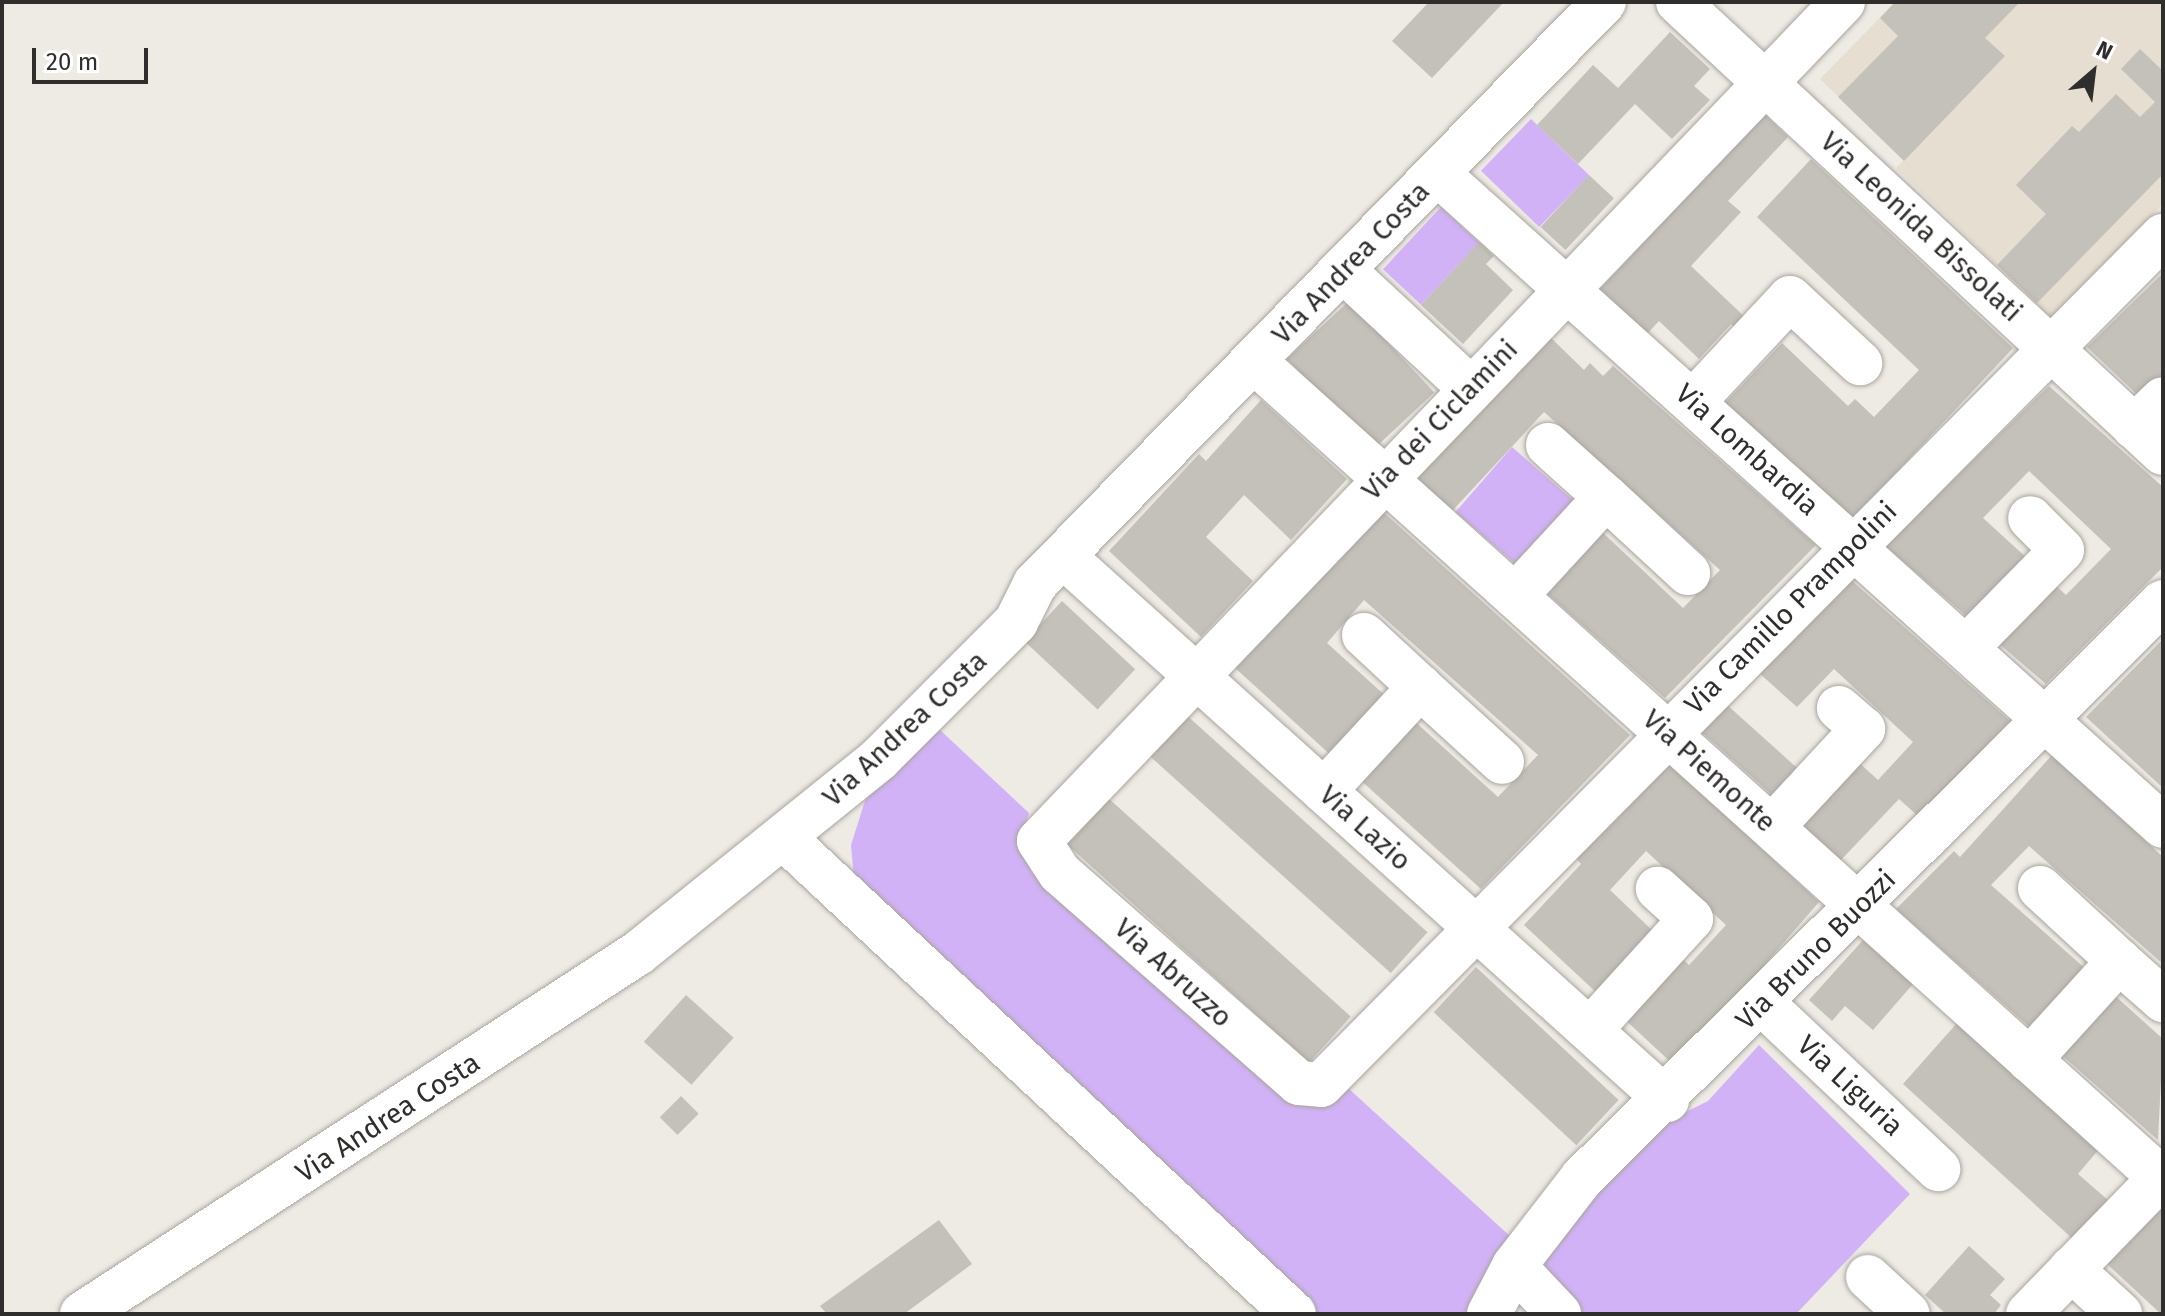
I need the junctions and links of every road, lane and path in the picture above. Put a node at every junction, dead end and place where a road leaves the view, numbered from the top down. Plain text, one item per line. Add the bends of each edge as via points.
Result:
1 (1604, 2) edge
2 (1678, 2) edge
3 (1843, 2) edge
4 (1765, 83) junction
5 (1437, 173) junction
6 (2163, 236) edge
7 (1343, 270) junction
8 (1566, 289) junction
9 (2052, 349) junction
10 (1256, 363) junction
11 (1860, 363) dead end
12 (1471, 389) junction
13 (1693, 402) junction
14 (2153, 426) edge
15 (1548, 445) dead end
16 (1382, 479) junction
17 (1606, 497) junction
18 (2030, 518) dead end
19 (1854, 546) junction
20 (1063, 556) junction
21 (1688, 573) dead end
22 (1515, 596) junction
23 (2163, 602) edge
24 (1364, 635) dead end
25 (1966, 648) junction
26 (1194, 674) junction
27 (1420, 687) junction
28 (1839, 708) dead end
29 (2046, 719) junction
30 (1666, 732) junction
31 (1502, 762) dead end
32 (1324, 791) junction
33 (2163, 826) edge
34 (1772, 827) junction
35 (785, 839) junction
36 (1039, 841) joint
37 (2040, 888) dead end
38 (1658, 889) dead end
39 (1860, 906) junction
40 (1476, 927) junction
41 (2119, 961) junction
42 (2163, 1000) edge
43 (1763, 1004) junction
44 (1590, 1030) junction
45 (2029, 1060) junction
46 (1321, 1085) joint
47 (1667, 1100) junction
48 (1938, 1169) dead end
49 (2162, 1178) edge
50 (1514, 1266) junction
51 (2071, 1269) junction
52 (1868, 1277) dead end
53 (82, 1314) edge
54 (1294, 1314) edge
55 (1489, 1314) edge
56 (1559, 1314) edge
57 (1908, 1314) edge
58 (2028, 1314) edge
59 (2120, 1314) edge

1 - 5 street, Via Andrea Costa
2 - 4 street, Via Leonida Bissolati
3 - 4 street, Via dei Ciclamini
4 - 8 street, Via dei Ciclamini
4 - 9 street, Via Leonida Bissolati
5 - 7 street, Via Andrea Costa
5 - 8 street, Via Lombardia
6 - 9 street, Via Camillo Prampolini
7 - 10 street, Via Andrea Costa
7 - 12 street
8 - 12 street, Via dei Ciclamini
8 - 13 street, Via Lombardia
9 - 14 street, Via Leonida Bissolati
9 - 19 street, Via Camillo Prampolini
10 - 16 street, Via Piemonte
10 - 20 street, Via Andrea Costa
11 - 13 street via 1790,298
12 - 16 street, Via dei Ciclamini
13 - 19 street, Via Lombardia
15 - 17 street
16 - 22 street, Via Piemonte
16 - 26 street, Via dei Ciclamini
17 - 21 street
17 - 22 street
18 - 25 street via 2062,550
19 - 25 street, Via Lombardia
19 - 30 street, Via Camillo Prampolini
20 - 26 street, Via Lazio
20 - 35 street, Via Andrea Costa via 1035,584 1016,622 879,759
22 - 30 street, Via Piemonte
23 - 29 street, Via Bruno Buozzi
24 - 27 street
25 - 29 street, Via Lombardia
26 - 32 street, Via Lazio
26 - 36 street, Via dei Ciclamini
27 - 31 street
27 - 32 street
28 - 34 street via 1863,729
29 - 33 street, Via Lombardia
29 - 39 street, Via Bruno Buozzi
30 - 34 street, Via Piemonte
30 - 40 street, Via Camillo Prampolini
32 - 40 street, Via Lazio
34 - 39 street, Via Piemonte
35 - 53 street, Via Andrea Costa via 638,953
35 - 54 street
36 - 46 street, Via Abruzzo via 1060,873 1277,1066 1299,1083
37 - 41 street
38 - 44 street via 1691,919
39 - 43 street, Via Bruno Buozzi
39 - 45 street, Via Piemonte
40 - 44 street, Via Lazio
40 - 46 street, Via Camillo Prampolini
41 - 42 street
41 - 45 street
43 - 47 street, Via Bruno Buozzi
43 - 48 street, Via Liguria
44 - 47 street, Via Lazio
45 - 49 street, Via Piemonte
47 - 50 street, Via Bruno Buozzi via 1582,1178
49 - 51 street
50 - 55 street, Via Bruno Buozzi
50 - 56 street
51 - 58 street
51 - 59 street
52 - 57 street

